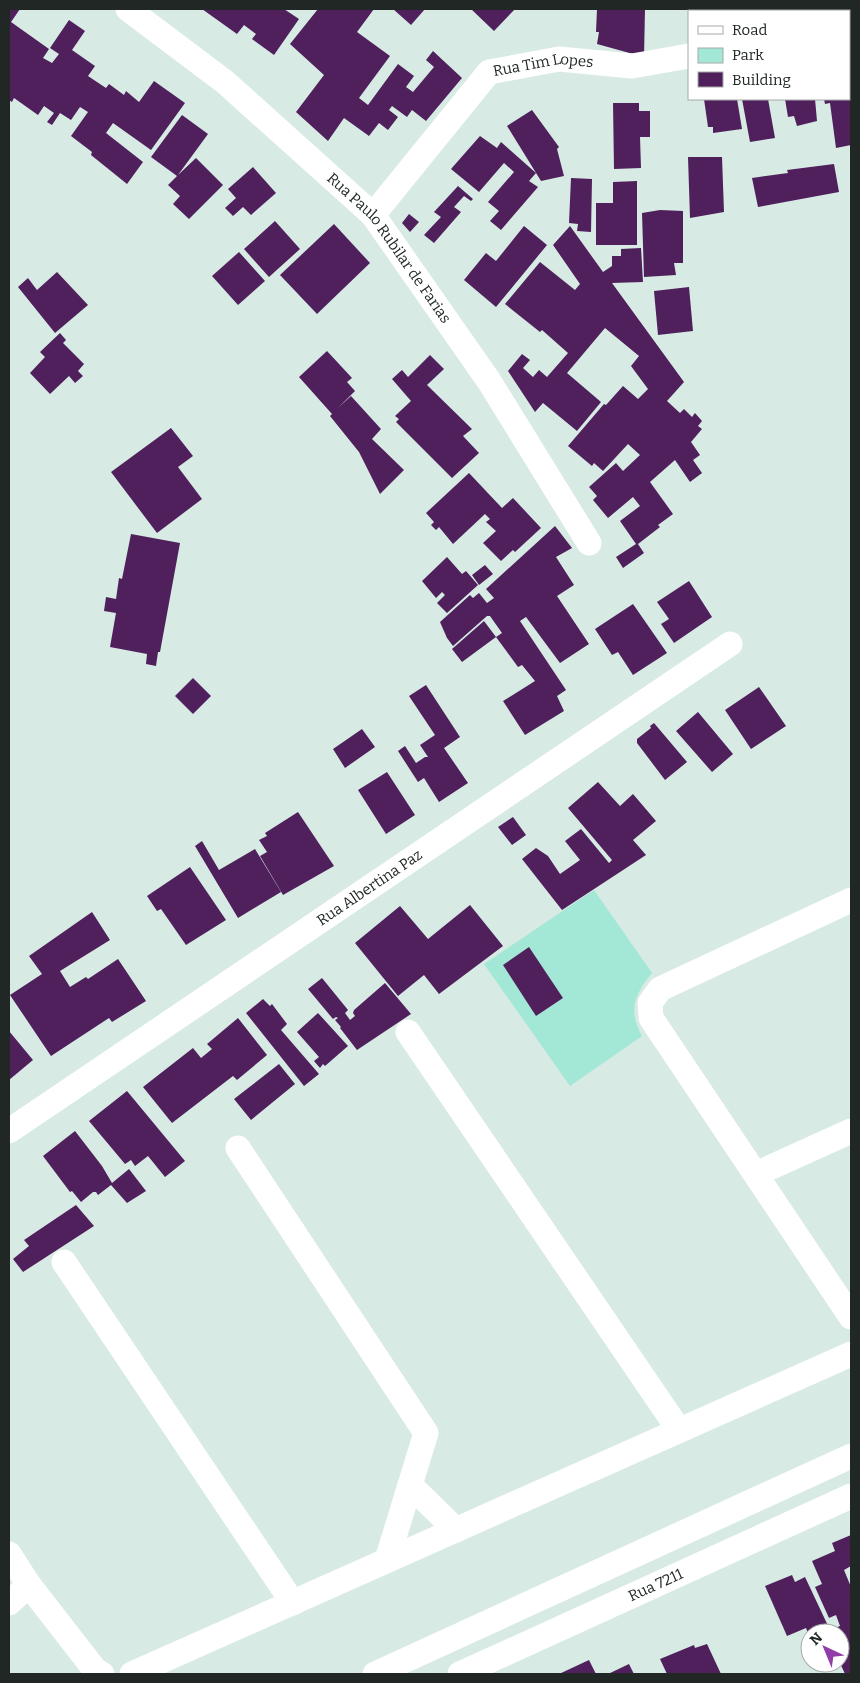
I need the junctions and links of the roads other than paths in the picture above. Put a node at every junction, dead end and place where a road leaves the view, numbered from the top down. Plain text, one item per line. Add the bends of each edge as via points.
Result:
1 (128, 9) edge
2 (688, 56) edge
3 (373, 215) junction
4 (589, 543) dead end
5 (730, 644) dead end
6 (851, 900) edge
7 (408, 1032) dead end
8 (9, 1131) edge
9 (851, 1131) edge
10 (238, 1148) dead end
11 (756, 1174) junction
12 (64, 1262) dead end
13 (851, 1317) edge
14 (851, 1354) edge
15 (679, 1430) junction
16 (851, 1456) edge
17 (410, 1485) junction
18 (851, 1496) edge
19 (456, 1530) junction
20 (9, 1554) edge
21 (387, 1560) junction
22 (29, 1585) junction
23 (9, 1603) edge
24 (293, 1603) junction
25 (102, 1674) edge
26 (132, 1674) edge
27 (375, 1674) edge
28 (460, 1674) edge

1 - 3 street, Rua Paulo Rubilar de Farias via 225,82
2 - 3 street, Rua Tim Lopes via 632,66 559,59 489,72
3 - 4 street, Rua Paulo Rubilar de Farias via 489,382
5 - 8 street, Rua Albertina Paz
6 - 11 street via 660,989 650,1002 651,1018
7 - 15 street
9 - 11 street
10 - 17 street via 426,1433
11 - 13 street
12 - 24 street
14 - 15 street
15 - 19 street
16 - 27 street
17 - 19 street
17 - 21 street
18 - 28 street, Rua 7211
19 - 21 street
20 - 22 street
21 - 24 street
22 - 23 street
22 - 25 street via 95,1670
24 - 26 street

